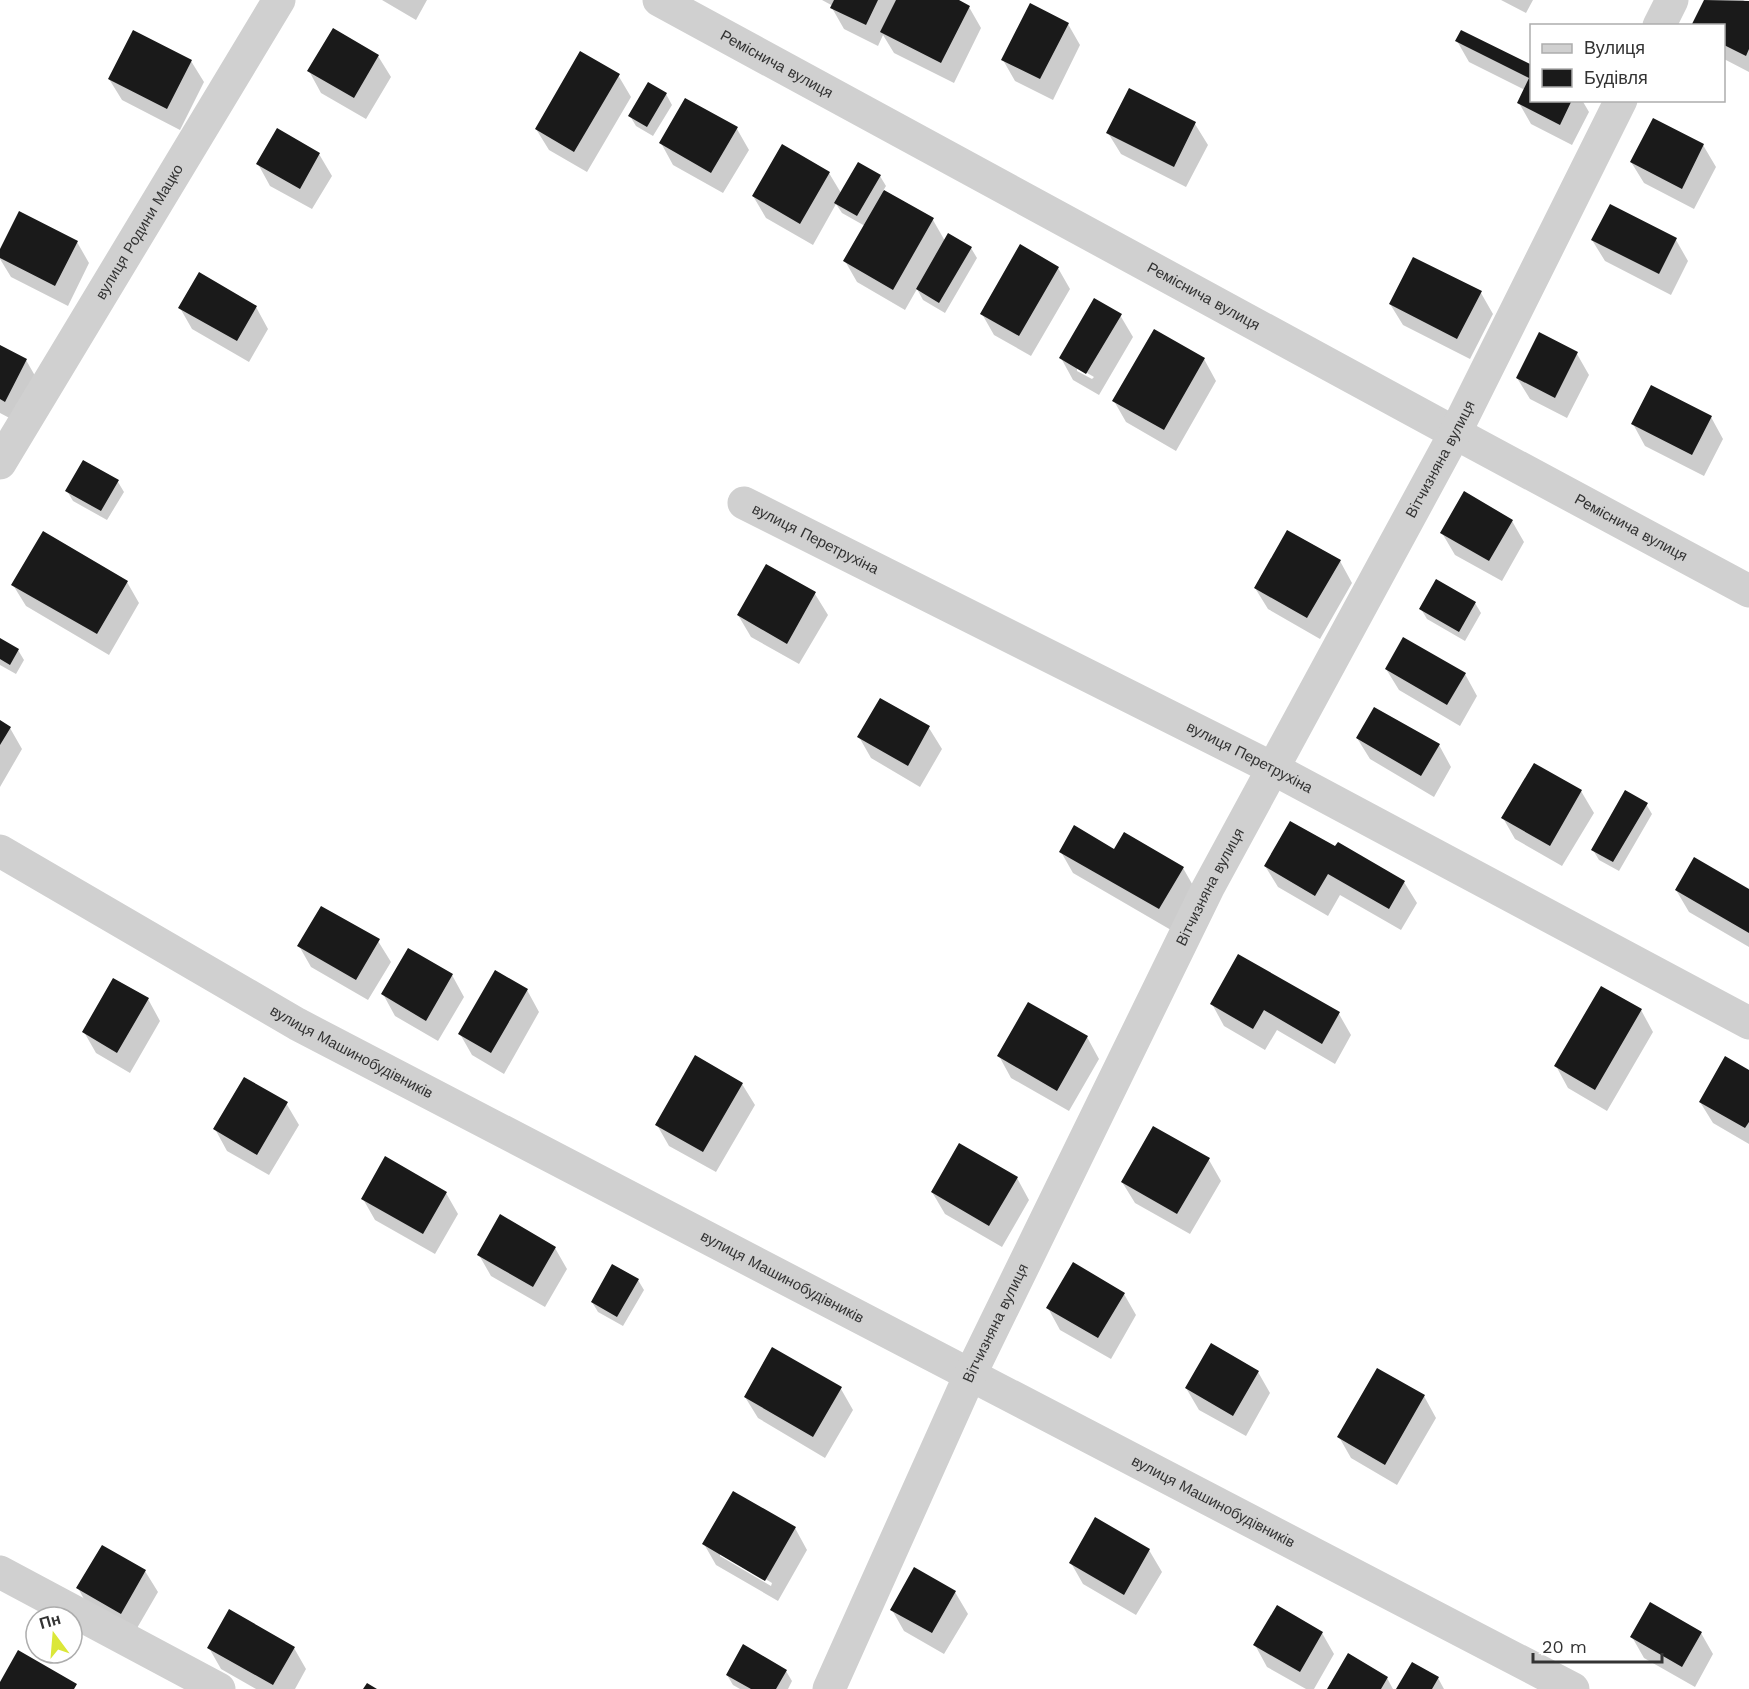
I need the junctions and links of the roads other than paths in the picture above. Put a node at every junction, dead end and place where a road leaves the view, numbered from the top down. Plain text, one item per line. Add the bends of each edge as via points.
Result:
1 (279, 0) edge
2 (658, 0) edge
3 (1672, 0) edge
4 (1660, 24) edge
5 (1621, 102) edge
6 (1455, 433) junction
7 (0, 463) edge
8 (744, 503) dead end
9 (1749, 591) edge
10 (1272, 768) junction
11 (0, 851) edge
12 (1749, 1023) edge
13 (970, 1375) junction
14 (0, 1572) edge
15 (219, 1689) edge
16 (829, 1689) edge
17 (1573, 1689) edge

1 - 7 street, вулиця Родини Мацко
2 - 6 street, Реміснича вулиця
3 - 4 street
5 - 6 street, Вітчизняна вулиця
6 - 9 street, Реміснича вулиця
6 - 10 street, Вітчизняна вулиця
8 - 10 street, вулиця Перетрухіна
10 - 12 street, вулиця Перетрухіна
10 - 13 street, Вітчизняна вулиця via 1208,888
11 - 13 street, вулиця Машинобудівників via 297,1024
13 - 16 street, Вітчизняна вулиця
13 - 17 street, вулиця Машинобудівників
14 - 15 street

